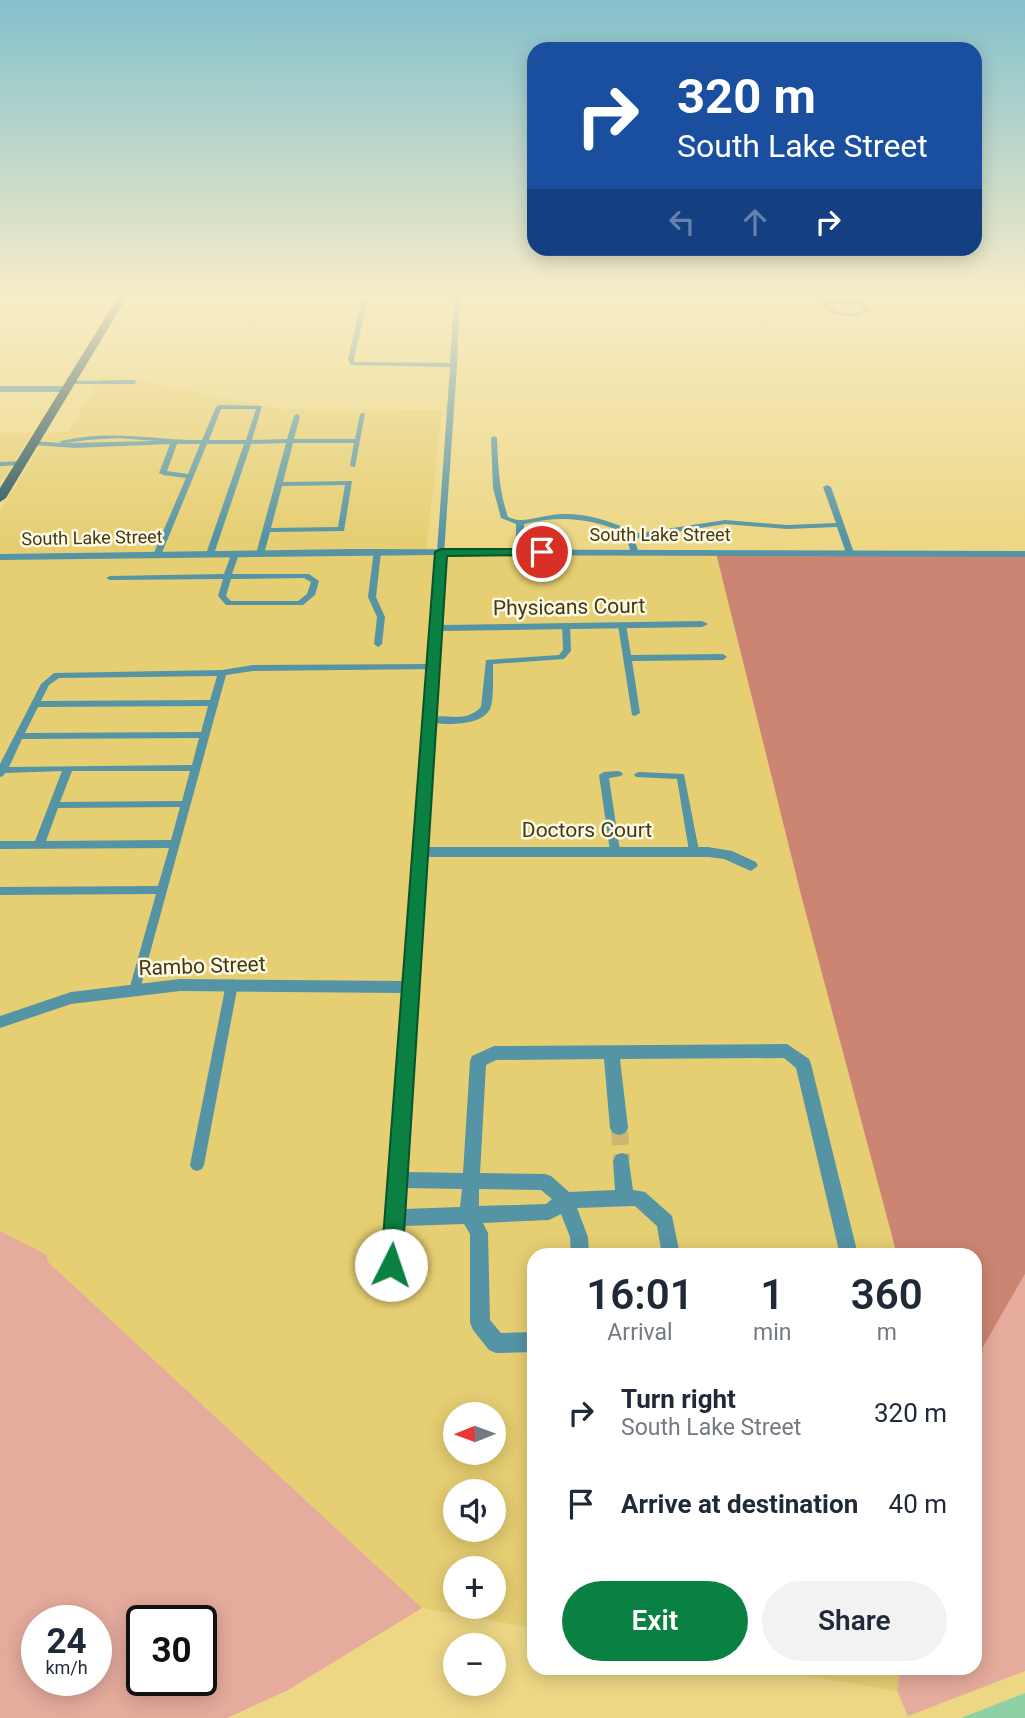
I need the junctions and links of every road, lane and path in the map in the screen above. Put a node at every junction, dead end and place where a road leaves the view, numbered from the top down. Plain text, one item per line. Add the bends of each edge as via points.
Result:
1 (75, 377) edge
2 (453, 377) edge
3 (134, 382) dead end
4 (70, 386) junction
5 (0, 389) edge
6 (363, 414) dead end
7 (296, 416) dead end
8 (494, 438) dead end
9 (358, 441) junction
10 (174, 442) junction
11 (206, 442) junction
12 (248, 442) junction
13 (290, 442) junction
14 (34, 443) junction
15 (0, 464) edge
16 (21, 464) junction
17 (353, 466) dead end
18 (191, 476) junction
19 (279, 484) junction
20 (827, 487) dead end
21 (0, 498) edge
22 (520, 523) junction
23 (840, 525) junction
24 (266, 530) junction
25 (629, 537) junction
26 (377, 552) junction
27 (441, 552) junction
28 (519, 552) junction
29 (635, 553) junction
30 (850, 553) junction
31 (210, 554) junction
32 (235, 554) junction
33 (260, 554) junction
34 (1025, 554) edge
35 (157, 555) junction
36 (0, 557) edge
37 (228, 576) junction
38 (110, 578) dead end
39 (702, 624) dead end
40 (622, 625) junction
41 (566, 626) junction
42 (436, 628) junction
43 (377, 644) dead end
44 (723, 657) dead end
45 (627, 658) junction
46 (433, 667) junction
47 (222, 673) junction
48 (214, 703) junction
49 (35, 704) junction
50 (635, 713) dead end
51 (429, 720) junction
52 (205, 735) junction
53 (19, 736) junction
54 (68, 768) junction
55 (196, 768) junction
56 (1, 772) edge
57 (618, 774) dead end
58 (639, 775) dead end
59 (186, 804) junction
60 (54, 806) junction
61 (175, 844) junction
62 (0, 845) edge
63 (38, 845) junction
64 (615, 851) junction
65 (695, 851) junction
66 (420, 852) junction
67 (751, 866) dead end
68 (162, 890) junction
69 (0, 891) edge
70 (232, 984) junction
71 (411, 987) junction
72 (135, 989) junction
73 (0, 1022) edge
74 (611, 1052) junction
75 (619, 1128) tunnel mouth
76 (622, 1161) tunnel mouth
77 (197, 1165) dead end
78 (397, 1180) junction
79 (472, 1181) junction
80 (625, 1198) junction
81 (565, 1200) junction
82 (469, 1215) junction
83 (395, 1218) junction
84 (580, 1248) edge
85 (670, 1248) edge
86 (847, 1248) edge
87 (391, 1265) dead end
88 (527, 1342) edge

1 - 4 main road
2 - 27 lane
3 - 4 lane
4 - 5 street
4 - 14 main road
6 - 9 lane
7 - 13 lane
8 - 22 lane via 499,504 505,518
9 - 13 lane
9 - 17 lane
10 - 11 lane
10 - 14 lane
10 - 18 lane via 163,473
11 - 12 lane
11 - 12 lane via 219,407 260,407
11 - 18 lane
12 - 13 lane
12 - 31 lane
13 - 19 lane
14 - 16 main road
15 - 16 lane
16 - 21 main road
18 - 35 lane
19 - 24 lane
19 - 24 lane via 349,483 341,529
20 - 23 lane
22 - 25 lane via 573,514 601,519
22 - 28 lane
23 - 25 lane via 724,522
23 - 30 lane
24 - 33 lane
25 - 29 lane
26 - 27 street, South Lake Street
26 - 33 street, South Lake Street
26 - 43 lane via 372,597 381,617
27 - 28 street, South Lake Street
27 - 42 street
28 - 29 street, South Lake Street
29 - 30 street, South Lake Street
30 - 34 street, South Lake Street
31 - 32 street, South Lake Street
31 - 35 street, South Lake Street
32 - 33 street, South Lake Street
32 - 37 lane
35 - 36 street, South Lake Street
37 - 37 lane via 222,596 229,603 300,603 311,595 315,581 306,576
37 - 38 lane
39 - 40 street, Physicans Court
40 - 41 street, Physicans Court
40 - 45 lane
41 - 42 street, Physicans Court
41 - 51 lane via 567,650 561,657 489,662 486,708 481,715
42 - 46 street
44 - 45 lane
45 - 50 lane
46 - 47 lane via 253,668
46 - 51 street
47 - 48 lane
47 - 49 lane via 57,675 45,684
48 - 49 lane
48 - 52 lane
49 - 53 lane
51 - 66 street
52 - 53 lane
52 - 55 lane
53 - 56 lane
54 - 55 lane
54 - 56 lane
54 - 60 lane
55 - 59 lane
57 - 64 lane via 604,775
58 - 65 lane via 681,776
59 - 60 lane
59 - 61 lane
60 - 63 lane
61 - 63 lane
61 - 68 lane
62 - 63 lane
64 - 65 street, Doctors Court
64 - 66 street, Doctors Court
65 - 67 street, Doctors Court via 727,854
66 - 71 street
68 - 69 lane
68 - 72 lane
70 - 71 street, Rambo Street
70 - 72 street, Rambo Street
70 - 77 lane
71 - 78 street
72 - 73 street, Rambo Street via 71,998
74 - 75 street
74 - 79 street via 494,1053 478,1061
74 - 86 street via 787,1051 803,1064
76 - 80 street
78 - 79 street
78 - 83 street
79 - 81 street via 545,1182
79 - 82 street
80 - 81 street
80 - 85 street via 639,1198 666,1222
81 - 82 street via 549,1212
81 - 84 street
82 - 83 street
82 - 88 street via 479,1233 480,1323 496,1343
83 - 87 street

